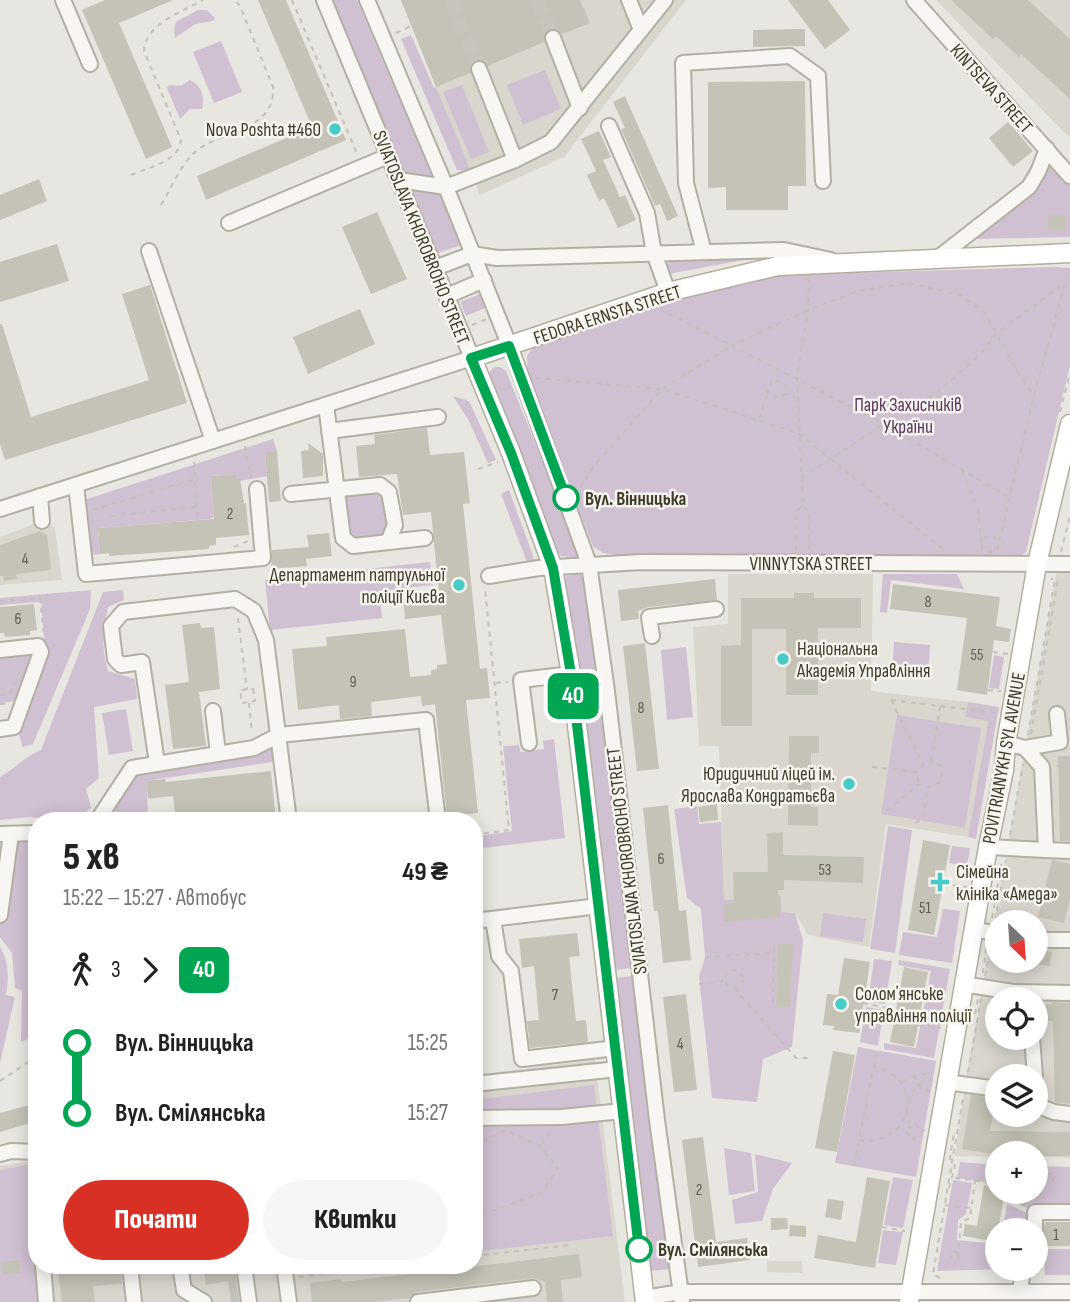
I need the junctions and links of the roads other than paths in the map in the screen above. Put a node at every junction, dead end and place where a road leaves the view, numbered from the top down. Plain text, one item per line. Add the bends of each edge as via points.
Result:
1 (63, 0) edge
2 (324, 0) edge
3 (367, 0) edge
4 (629, 0) edge
5 (665, 0) edge
6 (914, 0) edge
7 (641, 30) junction
8 (552, 38) tunnel mouth
9 (90, 64) dead end
10 (480, 69) tunnel mouth
11 (580, 108) junction
12 (609, 126) dead end
13 (1046, 149) junction
14 (388, 156) junction
15 (515, 160) junction
16 (1070, 176) edge
17 (399, 180) junction
18 (823, 181) dead end
19 (446, 187) junction
20 (229, 223) dead end
21 (149, 251) dead end
22 (704, 252) junction
23 (654, 253) junction
24 (1070, 253) edge
25 (472, 254) junction
26 (939, 257) junction
27 (842, 262) junction
28 (435, 268) junction
29 (484, 280) junction
30 (668, 292) junction
31 (447, 296) junction
32 (509, 346) junction
33 (471, 358) junction
34 (326, 405) junction
35 (438, 417) dead end
36 (1070, 424) edge
37 (329, 430) junction
38 (213, 441) junction
39 (76, 485) junction
40 (254, 486) road end
41 (337, 489) junction
42 (291, 494) dead end
43 (40, 496) junction
44 (0, 509) edge
45 (42, 522) dead end
46 (425, 538) dead end
47 (388, 542) junction
48 (1065, 558) edge
49 (589, 564) junction
50 (1037, 564) junction
51 (553, 568) junction
52 (489, 576) road end
53 (716, 609) dead end
54 (652, 636) dead end
55 (0, 650) edge
56 (571, 674) junction
57 (213, 710) dead end
58 (1057, 714) dead end
59 (0, 729) edge
60 (279, 735) junction
61 (529, 743) dead end
62 (1006, 743) junction
63 (1025, 748) junction
64 (218, 753) junction
65 (157, 763) junction
66 (103, 812) edge
67 (288, 812) edge
68 (437, 812) edge
69 (28, 833) edge
70 (6, 834) edge
71 (988, 847) junction
72 (1046, 850) junction
73 (1070, 851) edge
74 (599, 906) junction
75 (0, 915) edge
76 (493, 919) junction
77 (483, 920) edge
78 (973, 929) junction
79 (985, 931) edge
80 (1048, 940) edge
81 (1070, 940) edge
82 (964, 984) junction
83 (985, 988) edge
84 (1070, 993) edge
85 (1048, 995) edge
86 (616, 1048) junction
87 (618, 1069) junction
88 (940, 1082) junction
89 (483, 1083) edge
90 (985, 1087) edge
91 (1048, 1110) edge
92 (623, 1111) junction
93 (1070, 1114) edge
94 (483, 1118) edge
95 (28, 1152) edge
96 (0, 1154) edge
97 (1070, 1212) edge
98 (1035, 1218) edge
99 (44, 1274) edge
100 (131, 1274) edge
101 (181, 1274) edge
102 (245, 1274) edge
103 (286, 1274) edge
104 (1021, 1281) edge
105 (533, 1288) dead end
106 (1020, 1292) junction
107 (1070, 1292) edge
108 (681, 1297) edge
109 (910, 1297) edge
110 (481, 1298) edge
111 (645, 1300) edge
112 (46, 1302) edge
113 (134, 1302) edge
114 (204, 1302) edge
115 (249, 1302) edge
116 (289, 1302) edge
117 (418, 1302) edge

1 - 9 street
2 - 14 street, SVIATOSLAVA KHOROBROHO STREET
3 - 19 street, SVIATOSLAVA KHOROBROHO STREET
4 - 7 street
5 - 7 street
6 - 13 street, KINTSEVA STREET
7 - 11 street
8 - 11 street
10 - 15 street
11 - 15 street via 551,142
12 - 23 street via 647,213
13 - 16 street, KINTSEVA STREET
13 - 26 street via 1029,187
14 - 17 street, SVIATOSLAVA KHOROBROHO STREET
14 - 20 street
15 - 19 street
17 - 19 street
17 - 28 street, SVIATOSLAVA KHOROBROHO STREET
18 - 22 street via 818,76 790,57 683,63 686,183
19 - 25 street, SVIATOSLAVA KHOROBROHO STREET
21 - 38 street
22 - 23 street
22 - 27 street via 785,250
23 - 25 street via 497,258
23 - 30 street
24 - 26 main road, FEDORA ERNSTA STREET
25 - 28 street
25 - 29 street, SVIATOSLAVA KHOROBROHO STREET
26 - 27 main road, FEDORA ERNSTA STREET
27 - 30 main road, FEDORA ERNSTA STREET via 778,266
28 - 31 street, SVIATOSLAVA KHOROBROHO STREET
29 - 31 street
29 - 32 street, SVIATOSLAVA KHOROBROHO STREET
30 - 32 main road, FEDORA ERNSTA STREET
31 - 33 street, SVIATOSLAVA KHOROBROHO STREET
32 - 33 main road, FEDORA ERNSTA STREET
32 - 49 street, SVIATOSLAVA KHOROBROHO STREET
33 - 34 street, FEDORA ERNSTA STREET
33 - 51 main road, SVIATOSLAVA KHOROBROHO STREET
34 - 37 street
34 - 38 street, FEDORA ERNSTA STREET
35 - 37 street
36 - 50 main road, POVITRIANYKH SYL AVENUE
37 - 41 street
38 - 39 street, FEDORA ERNSTA STREET
39 - 40 street via 86,574 263,558
39 - 43 street, FEDORA ERNSTA STREET
41 - 42 street
41 - 47 street via 343,538 353,546
41 - 47 street via 380,485 389,492 395,525
43 - 44 street, FEDORA ERNSTA STREET
43 - 45 street
46 - 47 street
48 - 50 street, VINNYTSKA STREET
49 - 50 street, VINNYTSKA STREET
49 - 51 street, VINNYTSKA STREET
49 - 108 street, SVIATOSLAVA KHOROBROHO STREET
50 - 62 main road, POVITRIANYKH SYL AVENUE
51 - 52 street, VINNYTSKA STREET
51 - 56 main road, SVIATOSLAVA KHOROBROHO STREET
53 - 54 street via 649,617
55 - 59 street via 38,646 41,652 15,727
56 - 61 street via 521,680
56 - 74 main road, SVIATOSLAVA KHOROBROHO STREET
57 - 64 street
58 - 63 street via 1060,742
60 - 64 street via 254,748
60 - 65 street via 266,640 254,611 235,599 123,612 111,626 115,659 121,665 142,662
60 - 67 street
60 - 68 street via 426,720
62 - 63 street
62 - 71 main road, POVITRIANYKH SYL AVENUE
63 - 72 street via 1042,767
64 - 65 street
65 - 66 street via 132,768
69 - 70 street
70 - 75 street
71 - 72 street
71 - 78 main road, POVITRIANYKH SYL AVENUE
72 - 73 street
74 - 76 street
74 - 86 main road, SVIATOSLAVA KHOROBROHO STREET
76 - 77 street
76 - 86 street via 499,956 511,971 522,1059
78 - 79 street
78 - 82 main road, POVITRIANYKH SYL AVENUE
80 - 81 street
82 - 83 street
82 - 88 main road, POVITRIANYKH SYL AVENUE
84 - 85 street
86 - 87 main road, SVIATOSLAVA KHOROBROHO STREET
87 - 89 street
87 - 92 main road, SVIATOSLAVA KHOROBROHO STREET
88 - 90 street
88 - 109 main road, POVITRIANYKH SYL AVENUE
91 - 93 street
92 - 94 street
92 - 111 main road, SVIATOSLAVA KHOROBROHO STREET
95 - 96 street
97 - 98 street via 1035,1212
99 - 112 street
100 - 113 street
101 - 114 street via 184,1290
102 - 115 street
103 - 116 street
104 - 106 street
105 - 110 street
106 - 107 street
106 - 109 street
108 - 109 street
108 - 111 street
110 - 117 street

